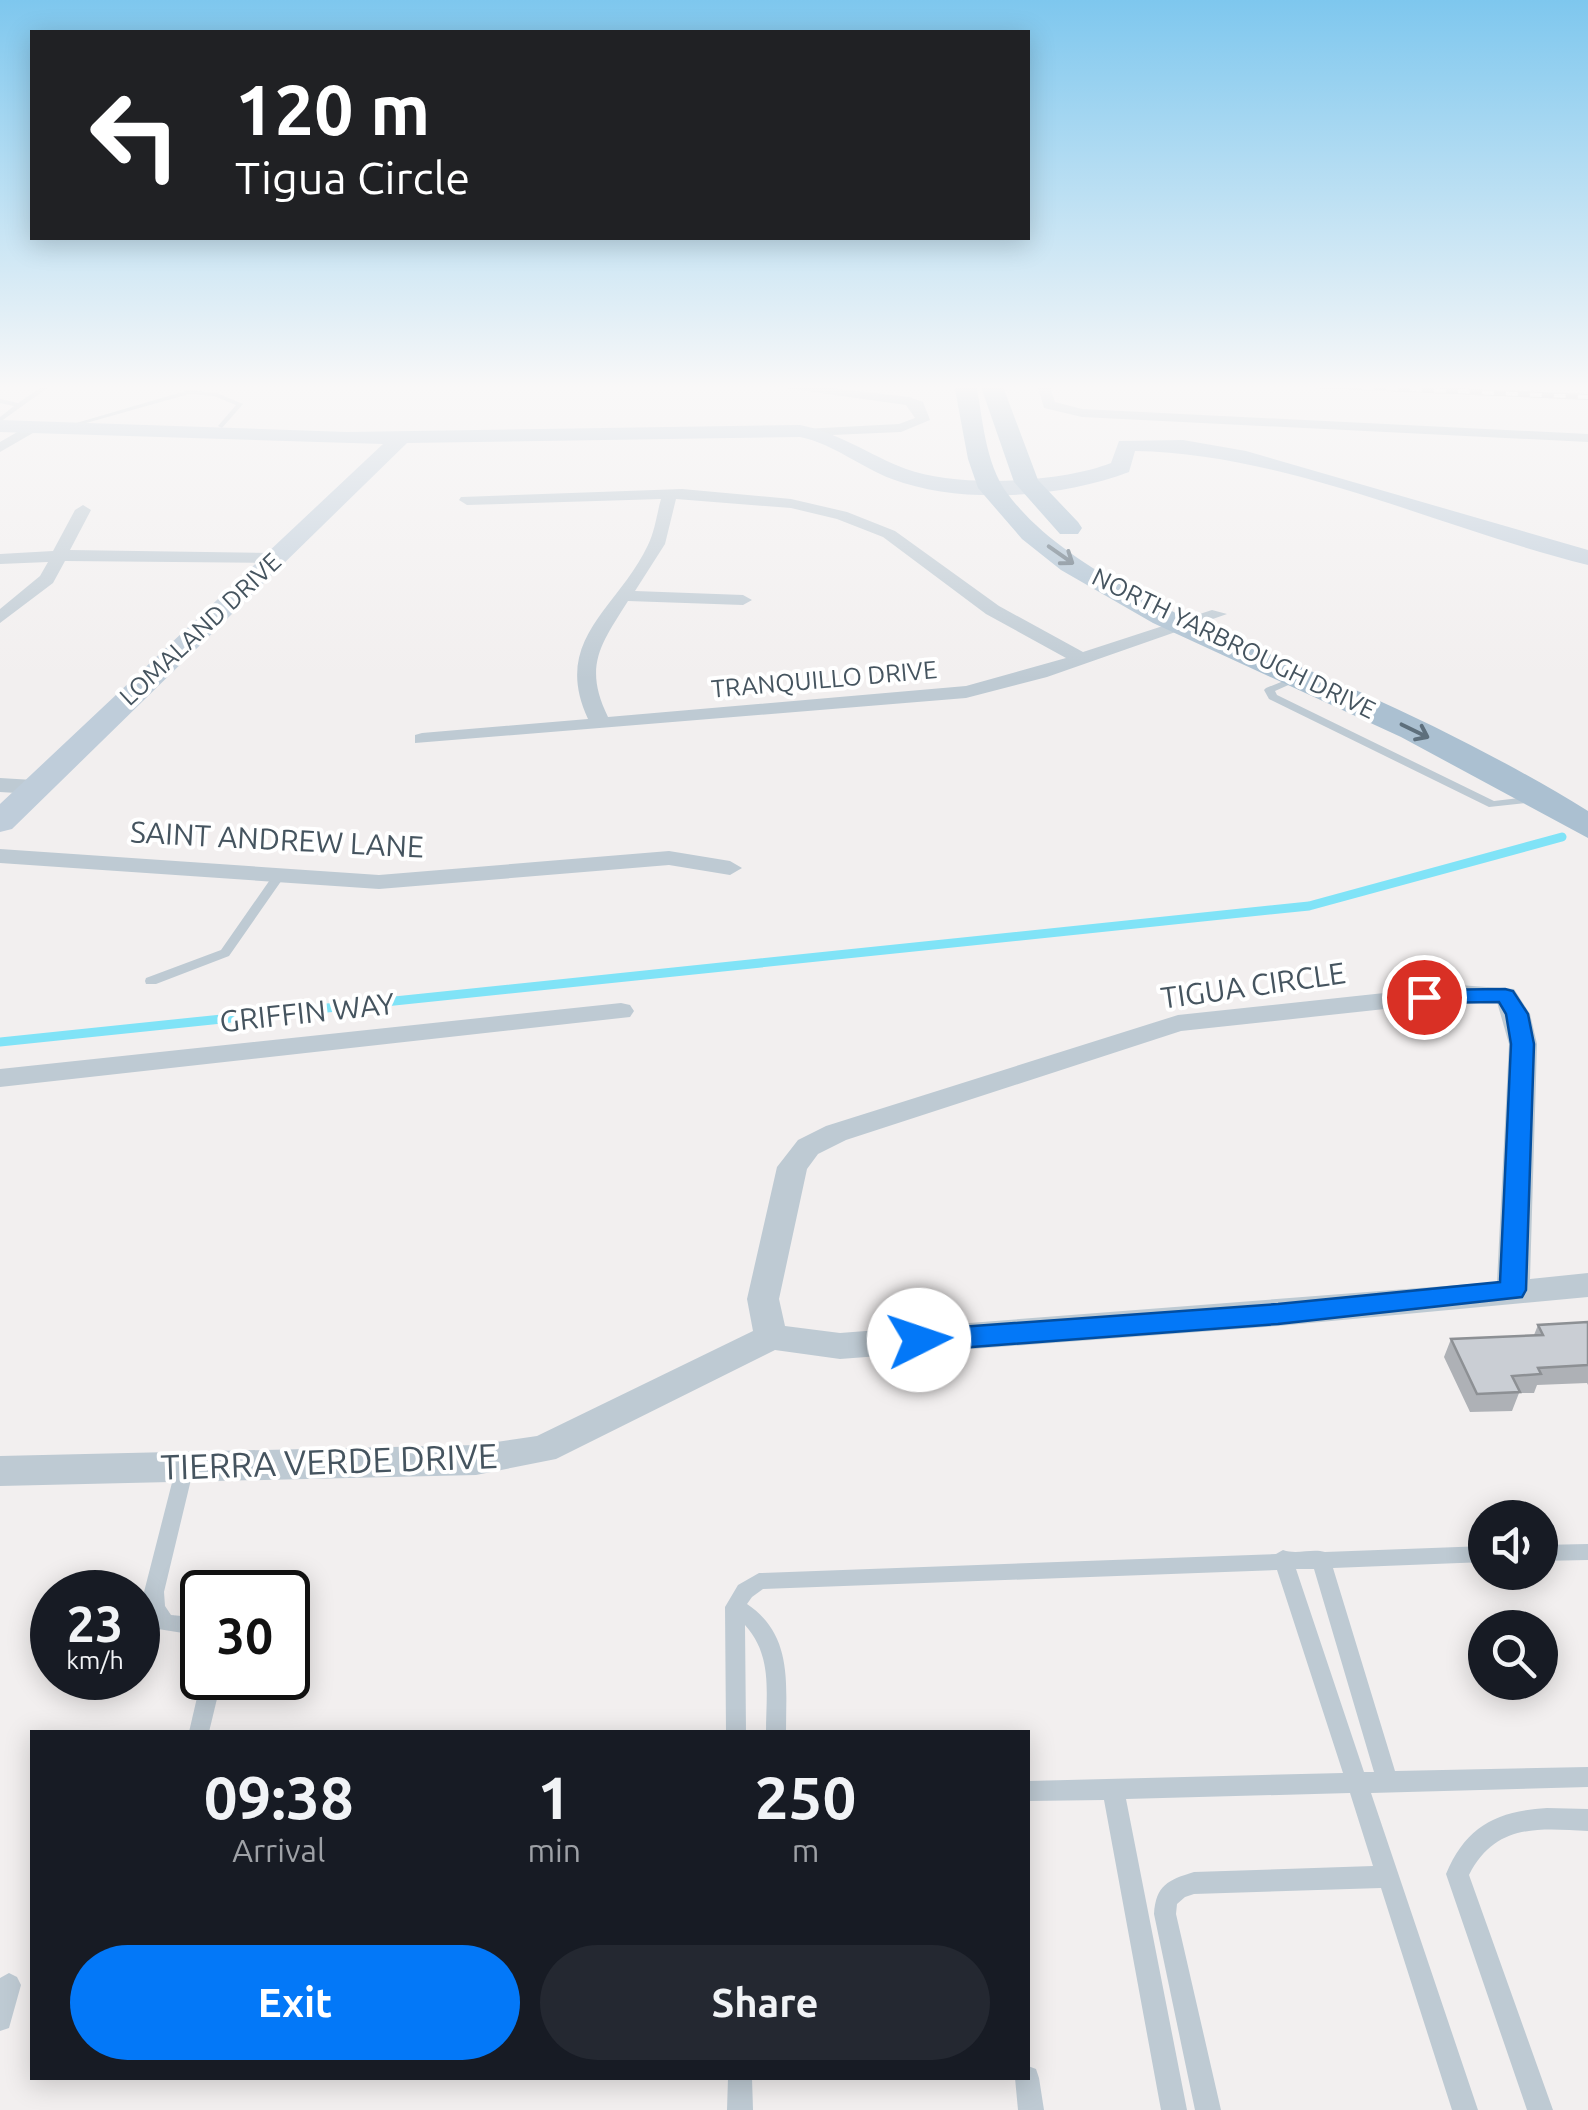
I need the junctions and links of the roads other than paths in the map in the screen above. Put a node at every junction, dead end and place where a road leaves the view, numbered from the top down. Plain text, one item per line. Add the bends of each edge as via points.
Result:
1 (355, 482) edge
2 (961, 482) edge
3 (1009, 482) edge
4 (1026, 482) edge
5 (1332, 482) edge
6 (989, 483) junction
7 (669, 497) junction
8 (467, 500) dead end
9 (83, 510) dead end
10 (60, 555) junction
11 (274, 558) junction
12 (1588, 558) edge
13 (0, 559) edge
14 (625, 596) junction
15 (743, 600) dead end
16 (1218, 614) junction
17 (0, 618) edge
18 (1188, 626) junction
19 (1080, 658) junction
20 (600, 722) junction
21 (422, 739) dead end
22 (1521, 753) dead end
23 (0, 786) edge
24 (32, 786) junction
25 (1583, 786) dead end
26 (1541, 797) junction
27 (0, 822) edge
28 (1588, 827) edge
29 (0, 856) edge
30 (730, 868) dead end
31 (278, 877) junction
32 (150, 981) dead end
33 (621, 1011) dead end
34 (0, 1078) edge
35 (1588, 1285) edge
36 (1513, 1290) junction
37 (771, 1337) junction
38 (185, 1467) junction
39 (0, 1470) edge
40 (1588, 1552) edge
41 (1558, 1553) edge
42 (1468, 1554) edge
43 (1283, 1558) junction
44 (1320, 1558) junction
45 (735, 1607) junction
46 (180, 1625) edge
47 (207, 1700) edge
48 (199, 1730) edge
49 (736, 1730) edge
50 (776, 1730) edge
51 (1588, 1777) edge
52 (1388, 1781) junction
53 (1357, 1782) junction
54 (1113, 1789) junction
55 (1030, 1791) edge
56 (1588, 1820) edge
57 (1388, 1877) junction
58 (9, 1985) dead end
59 (0, 2019) edge
60 (740, 2080) edge
61 (1026, 2080) edge
62 (740, 2110) edge
63 (1032, 2110) edge
64 (1174, 2110) edge
65 (1208, 2110) edge
66 (1465, 2110) edge
67 (1540, 2110) edge

1 - 11 street, LOMALAND DRIVE
2 - 6 street
3 - 6 street
4 - 16 main road, NORTH YARBROUGH DRIVE via 1083,539
5 - 12 street
6 -> 18 main road, NORTH YARBROUGH DRIVE via 1018,519 1073,564
7 - 8 street
7 - 14 street via 657,544
7 - 19 street via 801,506 869,524 997,612
9 - 10 street
10 - 11 street
10 - 13 street
10 - 17 street via 46,579
11 - 24 street, LOMALAND DRIVE
14 - 15 street
14 - 20 street via 587,651 588,697
16 - 18 street, TRANQUILLO DRIVE
16 - 22 main road, NORTH YARBROUGH DRIVE
18 - 19 street, TRANQUILLO DRIVE
18 - 26 main road, NORTH YARBROUGH DRIVE
19 - 20 street, TRANQUILLO DRIVE via 966,692
20 - 21 street, TRANQUILLO DRIVE
23 - 24 street
24 - 27 street, LOMALAND DRIVE
25 - 26 main road
26 - 28 main road, NORTH YARBROUGH DRIVE
29 - 31 street, SAINT ANDREW LANE
30 - 31 street, SAINT ANDREW LANE via 669,858 451,879
31 - 32 lane via 225,953
33 - 34 street, GRIFFIN WAY
35 - 36 street
36 - 37 street via 840,1346
36 - 37 street, TIGUA CIRCLE via 1522,1044 1517,1014 1505,996 1460,993 1178,1024 836,1132 792,1167 763,1299
37 - 38 street, TIERRA VERDE DRIVE via 543,1449 476,1460
38 - 39 street, TIERRA VERDE DRIVE
38 - 46 lane via 154,1592 164,1623
40 - 41 lane
42 - 44 lane
43 - 44 lane
43 - 45 lane via 777,1578 758,1581
43 - 53 lane
44 - 52 lane
45 - 49 lane
45 - 50 lane via 756,1619 774,1650
47 - 48 lane
51 - 52 lane
52 - 53 lane
53 - 54 lane
53 - 57 lane
54 - 55 lane
54 - 64 lane
56 - 67 lane via 1512,1822 1487,1831 1467,1850 1457,1874
57 - 65 lane via 1194,1884 1166,1899
57 - 66 lane
58 - 59 lane
60 - 62 lane
61 - 63 lane

